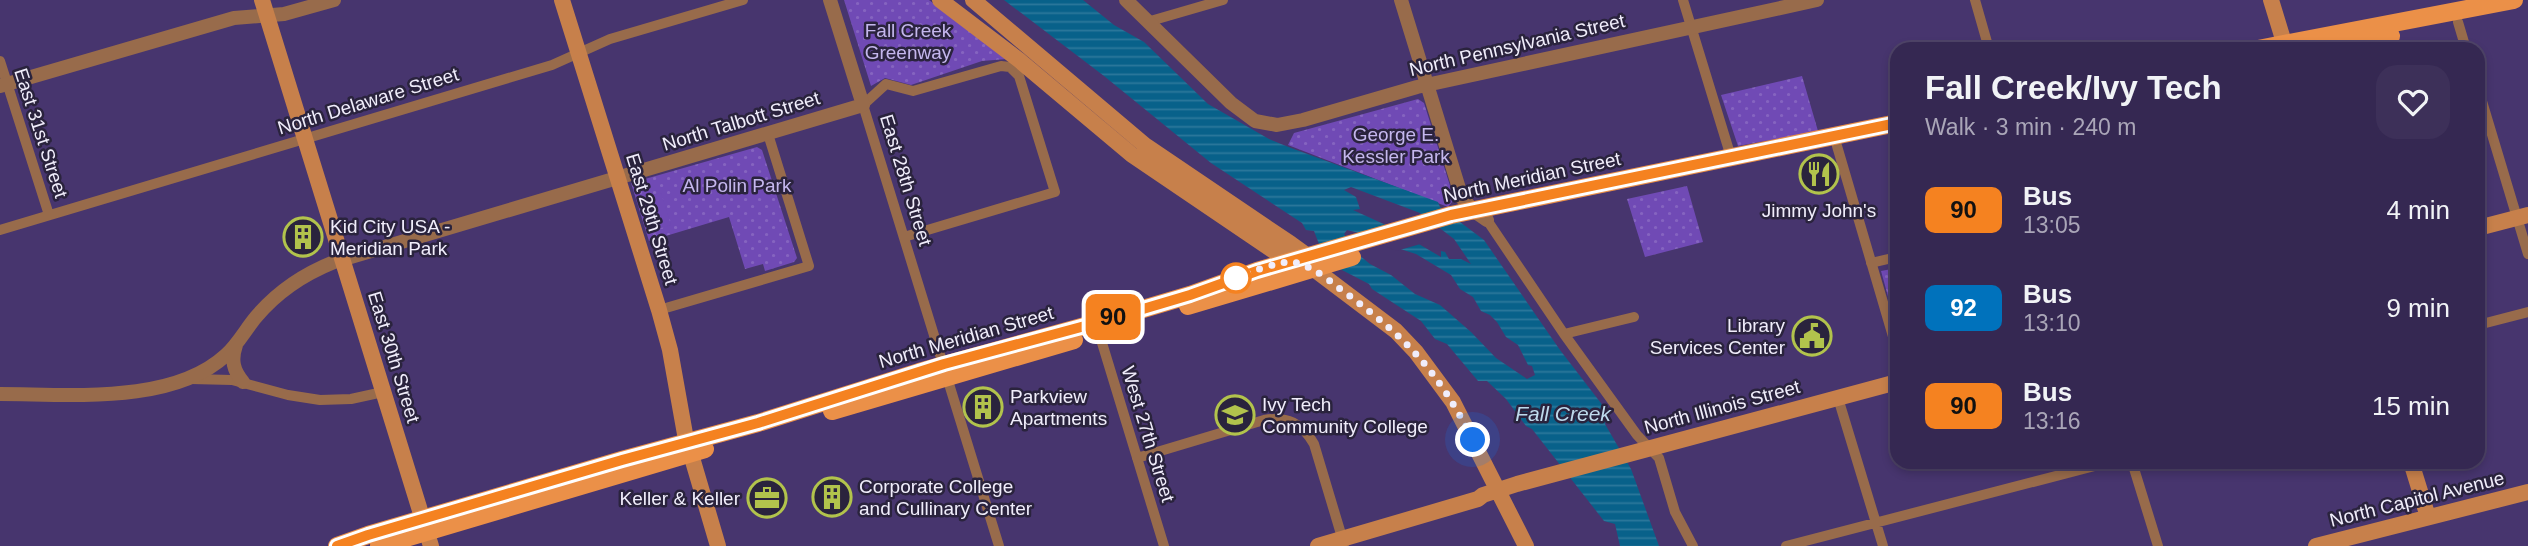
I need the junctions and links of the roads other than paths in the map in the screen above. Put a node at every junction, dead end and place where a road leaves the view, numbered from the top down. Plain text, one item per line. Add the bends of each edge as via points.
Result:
1 (334, 0) edge
2 (562, 0) edge
3 (743, 0) edge
4 (830, 0) edge
5 (940, 0) edge
6 (956, 0) edge
7 (973, 0) edge
8 (1126, 0) edge
9 (1223, 0) edge
10 (1401, 0) edge
11 (1683, 0) edge
12 (1817, 0) edge
13 (1975, 0) edge
14 (2271, 0) edge
15 (2514, 0) edge
16 (2528, 6) edge
17 (265, 8) edge
18 (1147, 22) junction
19 (2458, 22) junction
20 (1691, 26) junction
21 (1007, 29) junction
22 (1987, 42) edge
23 (2284, 42) edge
24 (2305, 42) edge
25 (2360, 42) edge
26 (2464, 42) edge
27 (579, 53) junction
28 (0, 61) edge
29 (1426, 84) junction
30 (4, 85) edge
31 (863, 105) junction
32 (2485, 108) edge
33 (1890, 124) edge
34 (768, 134) junction
35 (1890, 135) edge
36 (305, 138) junction
37 (1837, 146) junction
38 (1731, 157) junction
39 (618, 179) junction
40 (49, 215) junction
41 (2523, 216) edge
42 (1469, 218) junction
43 (2485, 226) edge
44 (0, 230) edge
45 (904, 237) junction
46 (2528, 254) edge
47 (342, 258) junction
48 (1890, 259) edge
49 (1319, 261) junction
50 (1290, 262) junction
51 (1871, 263) junction
52 (659, 310) junction
53 (2528, 312) edge
54 (1634, 317) dead end
55 (2485, 323) edge
56 (1890, 327) edge
57 (1099, 332) junction
58 (1564, 334) junction
59 (236, 345) junction
60 (946, 371) junction
61 (188, 379) junction
62 (243, 382) junction
63 (1890, 384) edge
64 (383, 392) junction
65 (0, 394) edge
66 (1838, 398) junction
67 (689, 448) junction
68 (1643, 449) junction
69 (1137, 458) junction
70 (2083, 469) edge
71 (2134, 469) edge
72 (2413, 469) edge
73 (1499, 490) junction
74 (2528, 492) edge
75 (2428, 517) junction
76 (1876, 523) junction
77 (426, 531) edge
78 (1343, 542) edge
79 (337, 546) edge
80 (379, 546) edge
81 (718, 546) edge
82 (999, 546) edge
83 (1164, 546) edge
84 (1318, 546) edge
85 (1526, 546) edge
86 (1693, 546) edge
87 (1786, 546) edge
88 (1883, 546) edge
89 (2158, 546) edge
90 (2316, 546) edge

1 - 17 street via 284,14
2 - 27 main road, East 29th Street
3 - 27 street, North Delaware Street via 610,39
4 - 31 street, East 28th Street
5 - 50 main road via 1132,155
6 - 21 main road
7 - 21 main road
8 - 18 street
9 - 18 street
10 - 29 street
11 - 20 street
12 - 20 street, North Pennsylvania Street
13 - 22 street
14 - 23 main road
15 - 24 main road
16 - 19 main road
17 - 30 street
17 - 36 main road, East 30th Street
18 - 29 street, North Pennsylvania Street via 1231,103 1269,125 1288,124
19 - 25 main road
19 - 26 street
20 - 29 street, North Pennsylvania Street
20 - 38 street
21 - 49 main road via 1146,146
27 - 36 street, North Delaware Street
27 - 39 main road, East 29th Street
28 - 30 street, East 31st Street
29 - 42 street
30 - 40 street, East 31st Street
31 - 34 street, North Talbott Street
31 - 45 street, East 28th Street
31 - 45 street, North Talbott Street via 886,84 913,90 1001,66 1019,76 1055,192
32 - 41 street
33 - 38 main road, North Meridian Street
34 - 39 street, North Talbott Street
34 - 52 street via 809,266
35 - 37 main road, North Meridian Street
36 - 40 street, North Delaware Street
36 - 47 main road, East 30th Street
37 - 42 main road, North Meridian Street via 1544,208
37 - 51 street
38 - 42 main road, North Meridian Street
39 - 47 street, North Talbott Street
39 - 52 main road, East 29th Street
40 - 44 street, North Delaware Street
41 - 43 main road
41 - 46 street
42 - 49 main road, North Meridian Street
42 - 58 street
45 - 60 street, East 28th Street
47 - 59 street, North Talbott Street via 286,289 258,314
47 - 64 main road, East 30th Street
48 - 51 street
49 - 50 main road, North Meridian Street
49 - 57 main road, North Meridian Street
49 - 73 main road via 1416,352 1454,402
50 - 60 main road, North Meridian Street
51 - 56 street
52 - 67 main road, East 29th Street
53 - 55 street
54 - 58 street
57 - 60 main road, North Meridian Street
57 - 69 street, West 27th Street
58 - 68 street
59 - 61 street, North Talbott Street via 214,365
59 - 62 street via 234,368
60 - 67 main road, North Meridian Street
60 - 82 street, East 28th Street
61 - 62 street
61 - 65 street via 111,393
62 - 64 street via 320,400
63 - 66 main road, North Illinois Street
64 - 77 main road, East 30th Street
66 - 68 main road, North Illinois Street
66 - 76 street
67 - 77 main road, North Meridian Street
67 - 81 main road, East 29th Street
68 - 73 main road, North Illinois Street
68 - 86 street via 1659,458 1675,512
69 - 78 street via 1264,421 1292,421 1314,444
69 - 83 street, West 27th Street
70 - 76 street
71 - 89 street
72 - 75 main road
73 - 78 main road, North Illinois Street
73 - 85 main road
74 - 75 main road, North Capitol Avenue
75 - 90 main road, North Capitol Avenue
76 - 87 street
76 - 88 street
77 - 79 main road, North Meridian Street
77 - 80 main road, North Meridian Street
78 - 84 main road, North Illinois Street

